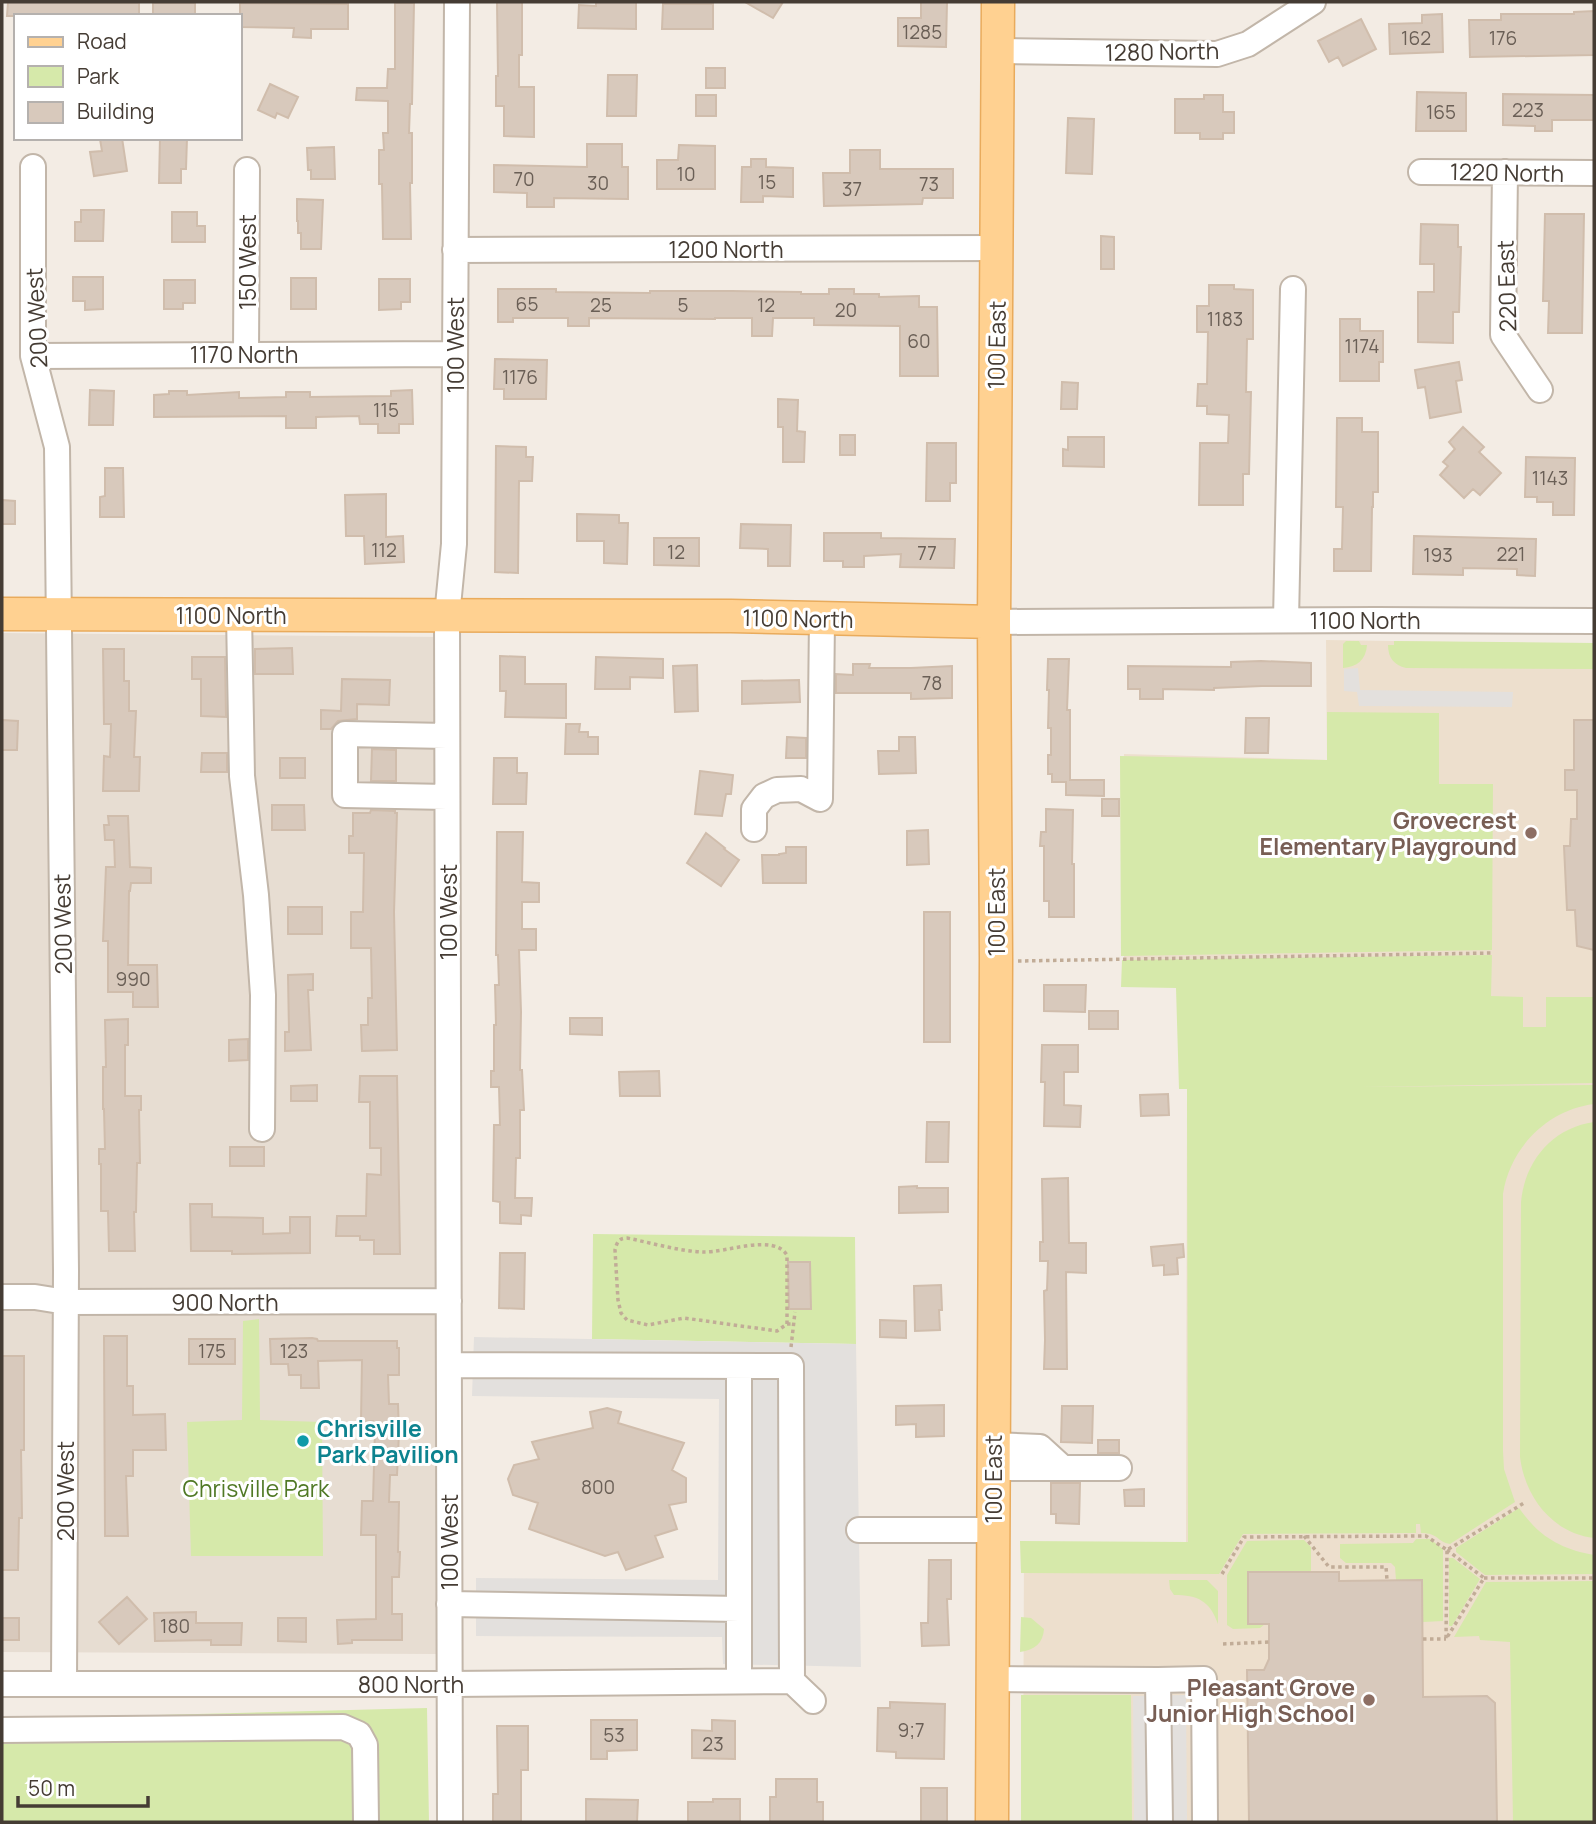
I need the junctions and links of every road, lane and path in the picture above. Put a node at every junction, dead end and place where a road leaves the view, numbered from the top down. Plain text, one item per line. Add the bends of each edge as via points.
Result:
1 (457, 2) edge
2 (998, 2) edge
3 (1313, 2) edge
4 (998, 51) junction
5 (33, 167) dead end
6 (247, 170) dead end
7 (1421, 172) dead end
8 (1505, 172) junction
9 (1594, 173) edge
10 (997, 248) junction
11 (456, 250) junction
12 (1293, 289) dead end
13 (246, 354) junction
14 (455, 354) junction
15 (33, 356) junction
16 (1540, 390) dead end
17 (2, 614) edge
18 (58, 614) junction
19 (239, 615) junction
20 (447, 616) junction
21 (822, 618) junction
22 (1286, 621) junction
23 (1594, 621) edge
24 (994, 622) junction
25 (447, 736) junction
26 (447, 797) junction
27 (754, 829) dead end
28 (1492, 953) dead end
29 (1016, 961) dead end
30 (262, 1129) dead end
31 (2, 1297) edge
32 (449, 1301) junction
33 (66, 1302) junction
34 (794, 1312) dead end
35 (787, 1324) junction
36 (793, 1324) junction
37 (449, 1365) junction
38 (739, 1366) junction
39 (791, 1366) junction
40 (993, 1457) junction
41 (1119, 1468) dead end
42 (1524, 1503) dead end
43 (859, 1530) dead end
44 (993, 1530) junction
45 (1304, 1536) junction
46 (1447, 1550) junction
47 (1222, 1574) dead end
48 (1484, 1578) junction
49 (1594, 1578) edge
50 (1387, 1580) dead end
51 (449, 1604) junction
52 (739, 1609) junction
53 (1423, 1639) dead end
54 (1446, 1639) junction
55 (1269, 1642) dead end
56 (1223, 1644) dead end
57 (992, 1679) junction
58 (1158, 1680) junction
59 (739, 1681) junction
60 (792, 1681) junction
61 (2, 1684) edge
62 (64, 1684) junction
63 (449, 1684) junction
64 (813, 1701) dead end
65 (2, 1730) edge
66 (366, 1822) edge
67 (450, 1822) edge
68 (992, 1822) edge
69 (1160, 1822) edge
70 (1205, 1822) edge

1 - 11 street, 100 West
2 - 4 main road, 100 East
3 - 4 street, 1280 North via 1248,44 1217,54
4 - 10 main road, 100 East
5 - 15 street, 200 West
6 - 13 street, 150 West
7 - 8 street, 1220 North
8 - 9 street, 1220 North
8 - 16 street, 220 East via 1503,335
10 - 11 street, 1200 North
10 - 24 main road, 100 East
11 - 14 street, 100 West
12 - 22 street
13 - 14 street, 1170 North
13 - 15 street, 1170 North
14 - 20 street, 100 West via 454,544
15 - 18 street, 200 West via 57,447
17 - 18 main road, 1100 North
18 - 19 main road, 1100 North
18 - 33 street, 200 West
19 - 20 main road, 1100 North
19 - 30 street via 242,776 263,995
20 - 21 main road, 1100 North
20 - 25 street, 100 West
21 - 24 main road, 1100 North
21 - 27 street via 820,799 801,789 777,790 764,796 754,809
22 - 23 street, 1100 North
22 - 24 street, 1100 North
24 - 40 main road, 100 East
25 - 26 street, 100 West
25 - 26 street via 345,734 345,795
26 - 32 street, 100 West
28 - 29 path
31 - 33 street, 900 North
32 - 33 street, 900 North
32 - 37 street, 100 West
33 - 62 street, 200 West
34 - 36 path
35 - 35 path via 777,1331 684,1318 648,1325 627,1320 618,1300 617,1242 627,1238 703,1252 766,1244 781,1248 787,1255
35 - 36 path
36 - 39 path
37 - 38 street
37 - 51 street, 100 West
38 - 39 street
38 - 52 street
39 - 60 street
40 - 41 street via 1041,1447 1063,1468
40 - 44 main road, 100 East
42 - 46 path
43 - 44 street
44 - 57 main road, 100 East
45 - 46 path via 1426,1536
45 - 47 path via 1244,1537
45 - 50 path via 1329,1567 1386,1567
46 - 48 path
46 - 54 path
48 - 49 path
48 - 54 path
51 - 52 street
51 - 63 street, 100 West
52 - 59 street
53 - 54 path
55 - 56 path
57 - 58 street
57 - 68 main road, 100 East
58 - 69 street
58 - 70 street via 1204,1679
59 - 60 street, 800 North
59 - 63 street, 800 North
60 - 64 street
61 - 62 street, 800 North
62 - 63 street, 800 North
63 - 67 street, 100 West
65 - 66 street via 343,1727 359,1734 365,1745

